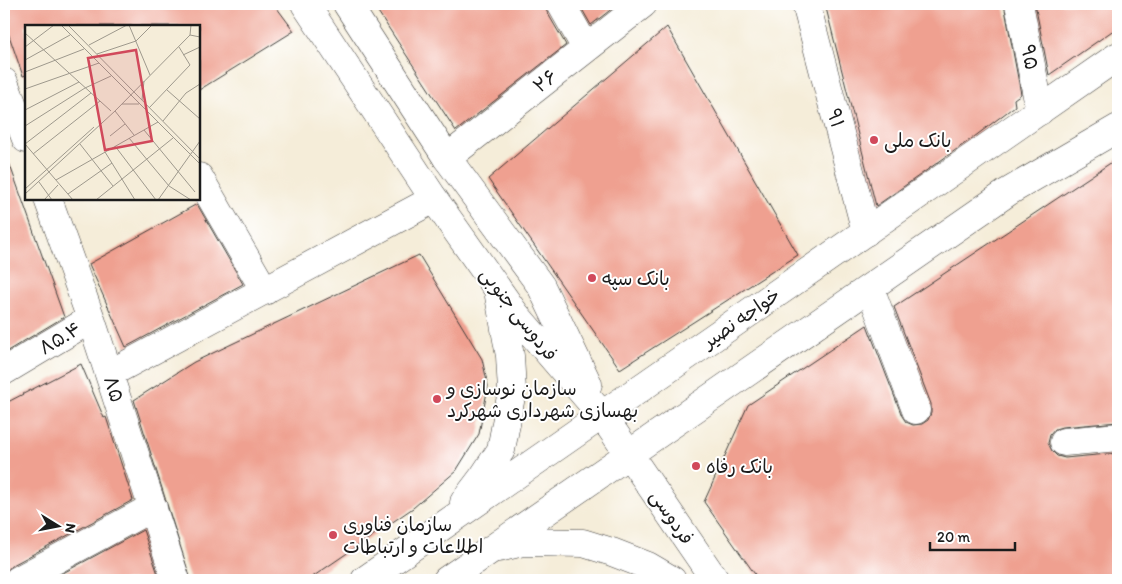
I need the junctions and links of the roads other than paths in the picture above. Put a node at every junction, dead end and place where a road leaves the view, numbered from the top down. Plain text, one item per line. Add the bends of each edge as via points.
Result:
1 (305, 4) edge
2 (347, 4) edge
3 (562, 4) edge
4 (643, 4) edge
5 (806, 4) edge
6 (1019, 4) edge
7 (586, 48) junction
8 (1118, 56) edge
9 (4, 82) edge
10 (1040, 111) junction
11 (1118, 128) edge
12 (17, 134) edge
13 (447, 158) junction
14 (200, 180) edge
15 (434, 199) junction
16 (48, 200) edge
17 (866, 232) junction
18 (870, 288) junction
19 (498, 289) junction
20 (265, 291) junction
21 (91, 319) junction
22 (4, 371) edge
23 (109, 374) junction
24 (916, 410) dead end
25 (602, 415) junction
26 (1118, 437) edge
27 (1064, 442) dead end
28 (629, 454) junction
29 (153, 507) junction
30 (450, 521) junction
31 (492, 549) junction
32 (18, 580) edge
33 (176, 580) edge
34 (364, 580) edge
35 (447, 580) edge
36 (672, 580) edge
37 (715, 580) edge

1 - 15 main road, فردوسی جنوبی
2 - 13 main road, فردوسی جنوبی
3 - 7 main road
4 - 7 main road, ۲۶
5 - 17 main road, ۹۱
6 - 10 main road, ۹۵
7 - 13 main road, ۲۶
8 - 10 main road, خواجه نصیر
9 - 12 main road
10 - 17 main road, خواجه نصیر
11 - 18 main road via 1008,192
13 - 25 main road, فردوسی جنوبی via 541,286
14 - 20 main road
15 - 19 main road, فردوسی جنوبی
15 - 20 main road
16 - 21 main road, ۸۵
17 - 25 main road, خواجه نصیر
18 - 24 main road
18 - 28 main road
19 - 25 main road, فردوسی جنوبی via 516,315
19 - 30 main road via 510,356 512,391 505,430 500,450
20 - 23 main road
21 - 22 main road, ۸۵.۴
21 - 23 main road, ۸۵
23 - 29 main road, ۸۵
25 - 28 main road, فردوسی
25 - 30 main road, خواجه نصیر
26 - 27 main road
28 - 31 main road
28 - 37 main road, فردوسی
29 - 32 main road
29 - 33 main road, ۸۵
30 - 34 main road, خواجه نصیر
31 - 35 main road
31 - 36 main road via 523,542 583,543 648,566

